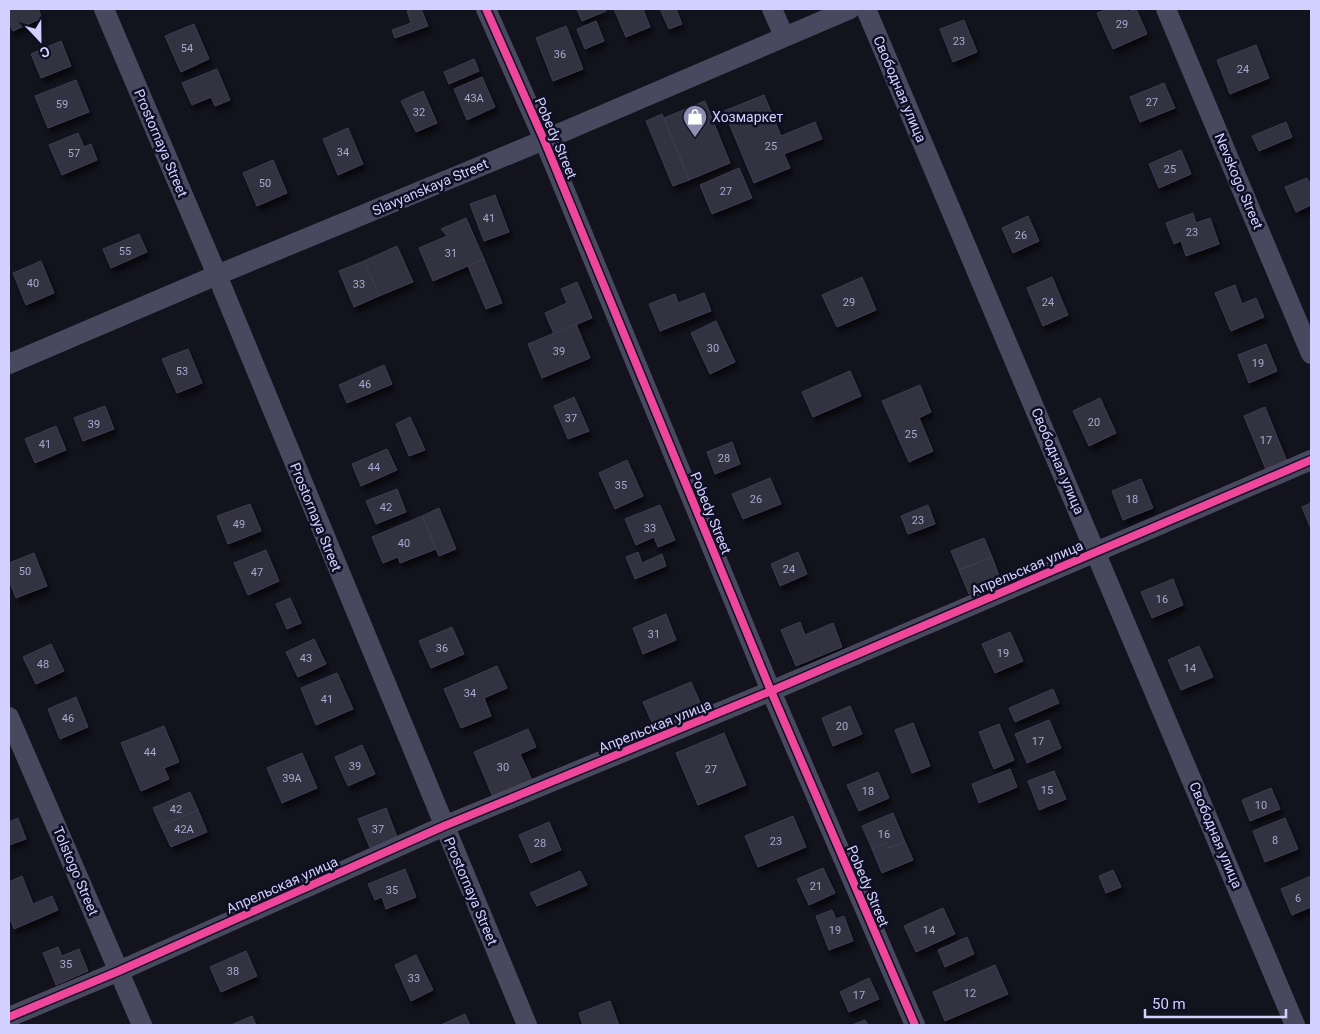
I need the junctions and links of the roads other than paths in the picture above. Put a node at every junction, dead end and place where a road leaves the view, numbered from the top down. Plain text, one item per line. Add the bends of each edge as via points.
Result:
1 (104, 9) edge
2 (486, 9) edge
3 (772, 9) edge
4 (850, 9) edge
5 (866, 9) edge
6 (1166, 9) edge
7 (784, 36) junction
8 (544, 140) junction
9 (217, 275) junction
10 (1311, 354) edge
11 (9, 364) edge
12 (1311, 460) edge
13 (1096, 552) junction
14 (771, 691) junction
15 (9, 717) edge
16 (444, 826) junction
17 (119, 970) junction
18 (9, 1017) edge
19 (142, 1025) edge
20 (527, 1025) edge
21 (915, 1025) edge
22 (1296, 1025) edge

1 - 9 street, Prostornaya Street
2 - 8 street, Pobedy Street
3 - 7 street
4 - 7 street, Slavyanskaya Street
5 - 13 street, Свободная улица
6 - 10 street, Nevskogo Street
7 - 8 street, Slavyanskaya Street
8 - 9 street, Slavyanskaya Street
8 - 14 street, Pobedy Street
9 - 11 street, Slavyanskaya Street
9 - 16 street, Prostornaya Street
12 - 13 street, Апрельская улица
13 - 14 street, Апрельская улица
13 - 22 street, Свободная улица
14 - 16 street, Апрельская улица
14 - 21 street, Pobedy Street
15 - 17 street, Tolstogo Street
16 - 17 street, Апрельская улица
16 - 20 street, Prostornaya Street
17 - 18 street, Апрельская улица
17 - 19 street, Tolstogo Street

